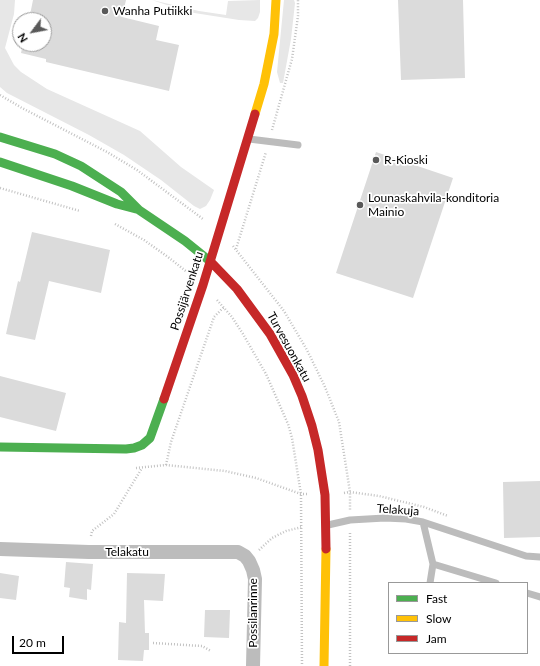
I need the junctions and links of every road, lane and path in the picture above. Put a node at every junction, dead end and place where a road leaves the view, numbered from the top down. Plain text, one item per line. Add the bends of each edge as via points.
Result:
1 (276, 0) edge
2 (0, 94) edge
3 (0, 137) edge
4 (246, 139) junction
5 (298, 145) dead end
6 (0, 162) edge
7 (0, 188) edge
8 (139, 210) junction
9 (85, 213) dead end
10 (110, 222) dead end
11 (218, 232) junction
12 (210, 261) junction
13 (203, 285) junction
14 (237, 289) junction
15 (223, 308) junction
16 (0, 447) edge
17 (166, 465) junction
18 (134, 468) dead end
19 (142, 468) junction
20 (350, 492) junction
21 (301, 494) junction
22 (325, 495) junction
23 (449, 516) dead end
24 (350, 520) junction
25 (423, 522) junction
26 (325, 525) junction
27 (302, 527) junction
28 (0, 549) edge
29 (89, 552) junction
30 (540, 557) edge
31 (250, 561) junction
32 (433, 564) junction
33 (430, 582) edge
34 (493, 582) edge
35 (528, 593) edge
36 (540, 597) edge
37 (153, 643) dead end
38 (210, 651) dead end
39 (253, 666) edge
40 (302, 666) edge
41 (324, 666) edge
42 (350, 666) edge

1 - 4 main road, Possijärvenkatu via 274,34 264,84
2 - 11 path via 137,170
3 - 8 main road, Turvesuonkatu via 55,154 80,166 121,192
4 - 5 lane
4 - 11 main road, Possijärvenkatu
6 - 8 main road, Turvesuonkatu
7 - 9 path
8 - 12 main road, Turvesuonkatu
10 - 13 path via 144,240
11 - 12 main road, Possijärvenkatu
11 - 20 path via 236,249 284,311 307,350 339,422
12 - 13 main road, Possijärvenkatu
12 - 14 main road, Turvesuonkatu
13 - 15 path
13 - 16 main road, Possijärvenkatu via 150,438 142,445 126,449
14 - 15 path
14 - 22 main road, Turvesuonkatu via 270,334 294,376 312,426
15 - 17 path via 214,317 171,442
15 - 21 path via 232,317 256,356 284,413 292,438
17 - 19 path
17 - 21 path via 225,471 256,478
18 - 19 path
19 - 29 path via 114,514 92,531
20 - 22 path
20 - 23 path via 379,496
20 - 24 path
21 - 22 path
21 - 27 path
22 - 26 main road, Turvesuonkatu
24 - 25 lane, Telakuja via 385,518
24 - 26 lane, Telakuja
24 - 42 path
25 - 30 lane, Telakuja via 526,556
25 - 32 lane
26 - 41 main road, Turvesuonkatu
27 - 31 path via 272,538
27 - 40 path
28 - 29 street, Telakatu
29 - 31 street, Telakatu via 238,552
31 - 39 street, Possilanrinne via 255,580
32 - 33 lane
32 - 34 lane
35 - 36 lane
37 - 38 path via 202,646

